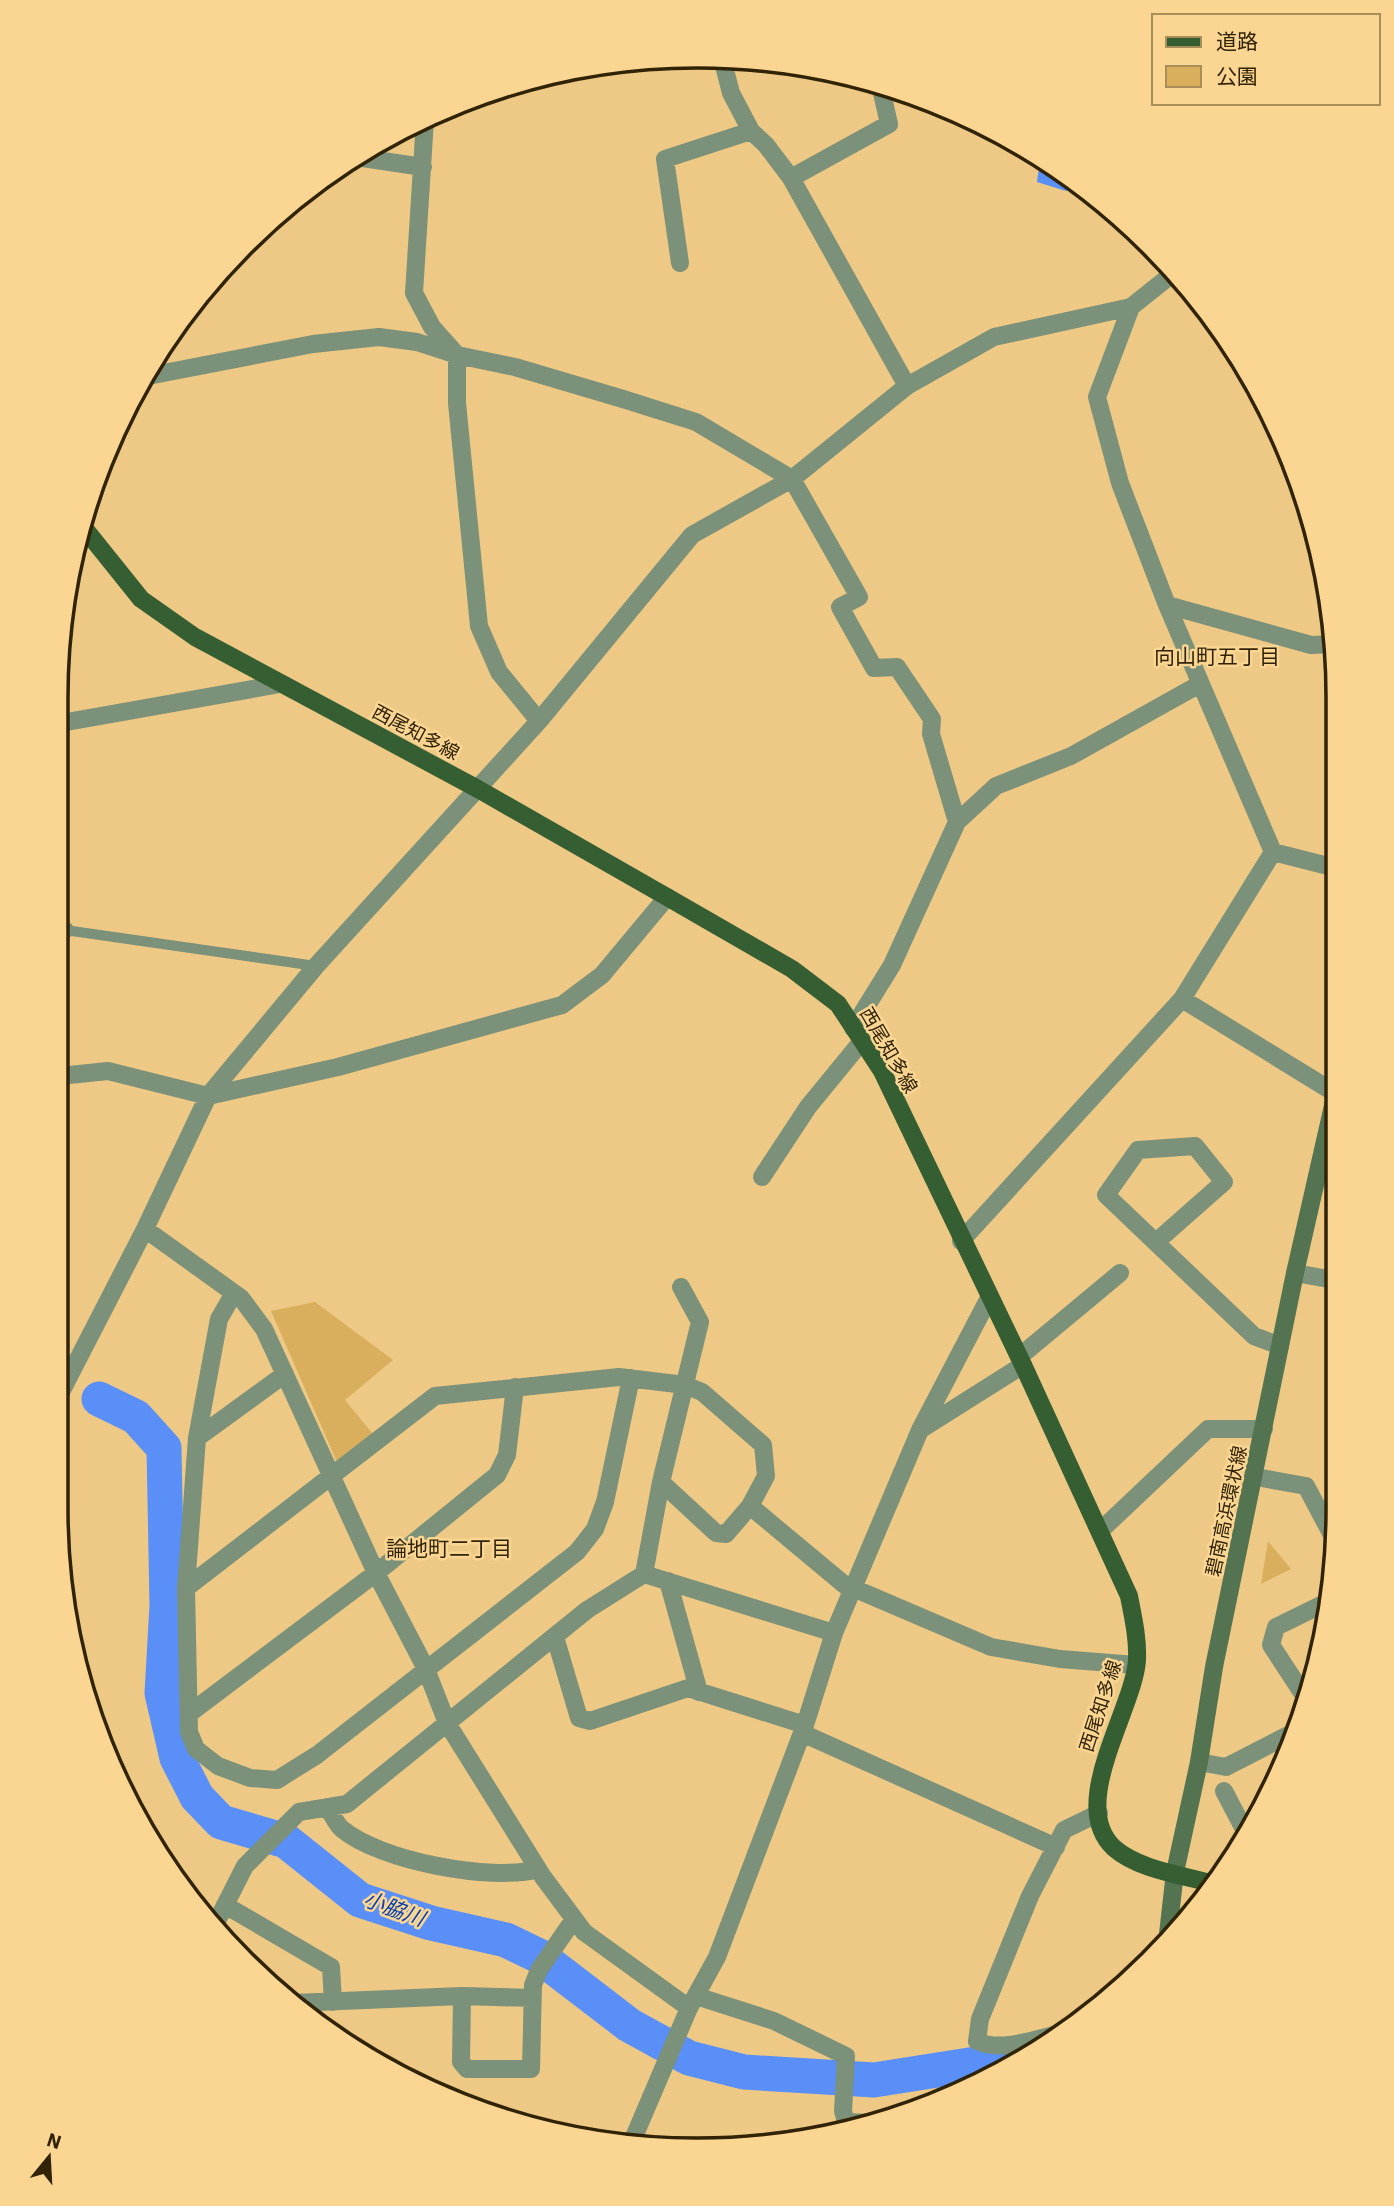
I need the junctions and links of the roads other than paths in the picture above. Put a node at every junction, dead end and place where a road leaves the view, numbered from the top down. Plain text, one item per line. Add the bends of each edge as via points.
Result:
1 (725, 69) edge
2 (883, 97) edge
3 (425, 130) edge
4 (751, 131) junction
5 (371, 159) edge
6 (423, 167) junction
7 (791, 178) junction
8 (680, 263) dead end
9 (1167, 278) edge
10 (1131, 307) junction
11 (457, 355) junction
12 (158, 374) edge
13 (908, 386) junction
14 (792, 479) junction
15 (90, 535) edge
16 (1167, 606) junction
17 (1323, 645) edge
18 (280, 684) junction
19 (1200, 684) junction
20 (538, 721) junction
21 (68, 722) edge
22 (478, 789) junction
23 (957, 822) junction
24 (1273, 852) junction
25 (1326, 865) edge
26 (667, 897) junction
27 (68, 930) edge
28 (316, 966) junction
29 (1182, 999) junction
30 (858, 1035) junction
31 (68, 1075) edge
32 (1326, 1089) edge
33 (208, 1096) junction
34 (1326, 1134) edge
35 (762, 1177) dead end
36 (145, 1230) junction
37 (961, 1241) junction
38 (1156, 1242) junction
39 (1120, 1273) dead end
40 (1294, 1273) junction
41 (1326, 1279) edge
42 (681, 1287) dead end
43 (234, 1293) junction
44 (989, 1298) junction
45 (1280, 1346) junction
46 (1021, 1361) junction
47 (68, 1369) edge
48 (285, 1374) junction
49 (631, 1378) junction
50 (685, 1385) junction
51 (515, 1387) junction
52 (1265, 1429) junction
53 (920, 1430) junction
54 (197, 1438) junction
55 (334, 1475) junction
56 (1256, 1477) junction
57 (661, 1482) junction
58 (750, 1506) junction
59 (1325, 1523) edge
60 (1100, 1531) junction
61 (376, 1573) junction
62 (645, 1574) junction
63 (668, 1581) junction
64 (186, 1588) junction
65 (853, 1590) junction
66 (1318, 1607) edge
67 (834, 1633) junction
68 (555, 1637) junction
69 (1136, 1665) junction
70 (426, 1669) junction
71 (1299, 1689) edge
72 (699, 1692) junction
73 (190, 1713) junction
74 (447, 1723) junction
75 (804, 1729) junction
76 (1282, 1738) edge
77 (1199, 1762) junction
78 (1224, 1790) dead end
79 (327, 1807) junction
80 (1099, 1813) junction
81 (1241, 1824) edge
82 (1056, 1847) junction
83 (538, 1869) junction
84 (1175, 1872) junction
85 (1204, 1881) edge
86 (221, 1913) edge
87 (574, 1919) junction
88 (1169, 1925) edge
89 (462, 1996) junction
90 (532, 1998) junction
91 (333, 2002) junction
92 (693, 2002) junction
93 (307, 2003) edge
94 (1035, 2039) edge
95 (845, 2120) edge
96 (635, 2134) edge

1 - 4 street via 731,93
2 - 7 street via 889,124
3 - 6 street
4 - 7 street
4 - 8 street via 665,159
5 - 6 street
6 - 11 street via 414,293 432,327
7 - 13 street
9 - 10 street
10 - 13 street via 994,337
10 - 16 street via 1097,397 1121,483
11 - 12 street via 417,342 379,337 313,344
11 - 14 street via 515,367 696,422
11 - 20 street via 457,403 479,626 499,672
13 - 14 street
14 - 20 street via 692,535
14 - 23 street via 859,597 839,607 874,668 897,667 932,719 931,734
15 - 18 main road, 西尾知多線 via 141,599 195,637
16 - 17 street
16 - 19 street
18 - 21 street
18 - 22 main road, 西尾知多線
19 - 23 street via 1071,756 996,786
19 - 24 street
20 - 22 street
22 - 26 main road, 西尾知多線
22 - 28 street
23 - 30 street
24 - 25 street
24 - 29 street
26 - 30 main road, 西尾知多線 via 813,983 838,1004
26 - 33 street via 601,975 562,1005 338,1067
27 - 28 lane
28 - 33 street
29 - 32 street
29 - 37 street
30 - 35 street
30 - 37 main road, 西尾知多線 via 882,1071
31 - 33 street via 108,1071
33 - 36 street
34 - 40 main road, 碧南高浜環状線
36 - 43 street
36 - 47 street
37 - 44 main road, 西尾知多線
38 - 38 street via 1224,1182 1195,1146 1138,1150 1106,1195
38 - 45 street via 1254,1336
39 - 46 street
40 - 41 street
40 - 45 main road, 碧南高浜環状線
42 - 50 street via 700,1322
43 - 48 street via 264,1329
43 - 54 street via 219,1319
44 - 46 main road, 西尾知多線
44 - 53 street
45 - 52 main road, 碧南高浜環状線
46 - 53 street
46 - 60 main road, 西尾知多線
48 - 54 street
48 - 55 street
49 - 50 street
49 - 51 street
49 - 70 street via 595,1529 577,1552
50 - 57 street
50 - 58 street via 702,1392 763,1445 766,1476
51 - 55 street via 435,1396
51 - 61 street via 507,1455 497,1475
52 - 56 main road, 碧南高浜環状線
52 - 60 street via 1208,1429
53 - 65 street
54 - 64 street
55 - 61 street
55 - 64 street
56 - 59 street via 1306,1486
56 - 77 main road, 碧南高浜環状線 via 1214,1667
57 - 58 street via 716,1533 726,1534
57 - 62 street
58 - 65 street
60 - 69 main road, 西尾知多線 via 1129,1596
61 - 70 street
61 - 73 street
62 - 63 street
62 - 68 street via 587,1610
63 - 67 street
63 - 72 street
64 - 73 street
65 - 67 street
65 - 69 street via 991,1647
66 - 71 street via 1276,1627 1271,1645
67 - 75 street
68 - 72 street via 579,1718 590,1721 688,1688
68 - 74 street
69 - 80 main road, 西尾知多線 via 1102,1766
70 - 73 street via 317,1755 277,1780 250,1778 218,1766 196,1749 189,1732
70 - 74 street
72 - 75 street
74 - 79 street via 347,1804
74 - 83 street
75 - 82 street
75 - 92 street via 718,1957
76 - 77 street via 1226,1767
77 - 84 main road, 碧南高浜環状線
78 - 81 street
79 - 83 street via 342,1829 416,1863 484,1871
79 - 86 street via 299,1812 245,1866
80 - 82 street via 1064,1830
80 - 84 main road, 西尾知多線 via 1112,1846 1129,1858
82 - 94 street via 1030,1896 980,2019 977,2041 1006,2045
83 - 87 street
84 - 85 main road, 西尾知多線
84 - 88 main road, 碧南高浜環状線
86 - 91 street via 331,1967
87 - 90 street via 539,1970
87 - 92 street via 584,1931
89 - 90 street
89 - 90 street via 461,2062 467,2069 531,2069
89 - 91 street
91 - 93 street
92 - 95 street via 774,2021 846,2056
92 - 96 street

